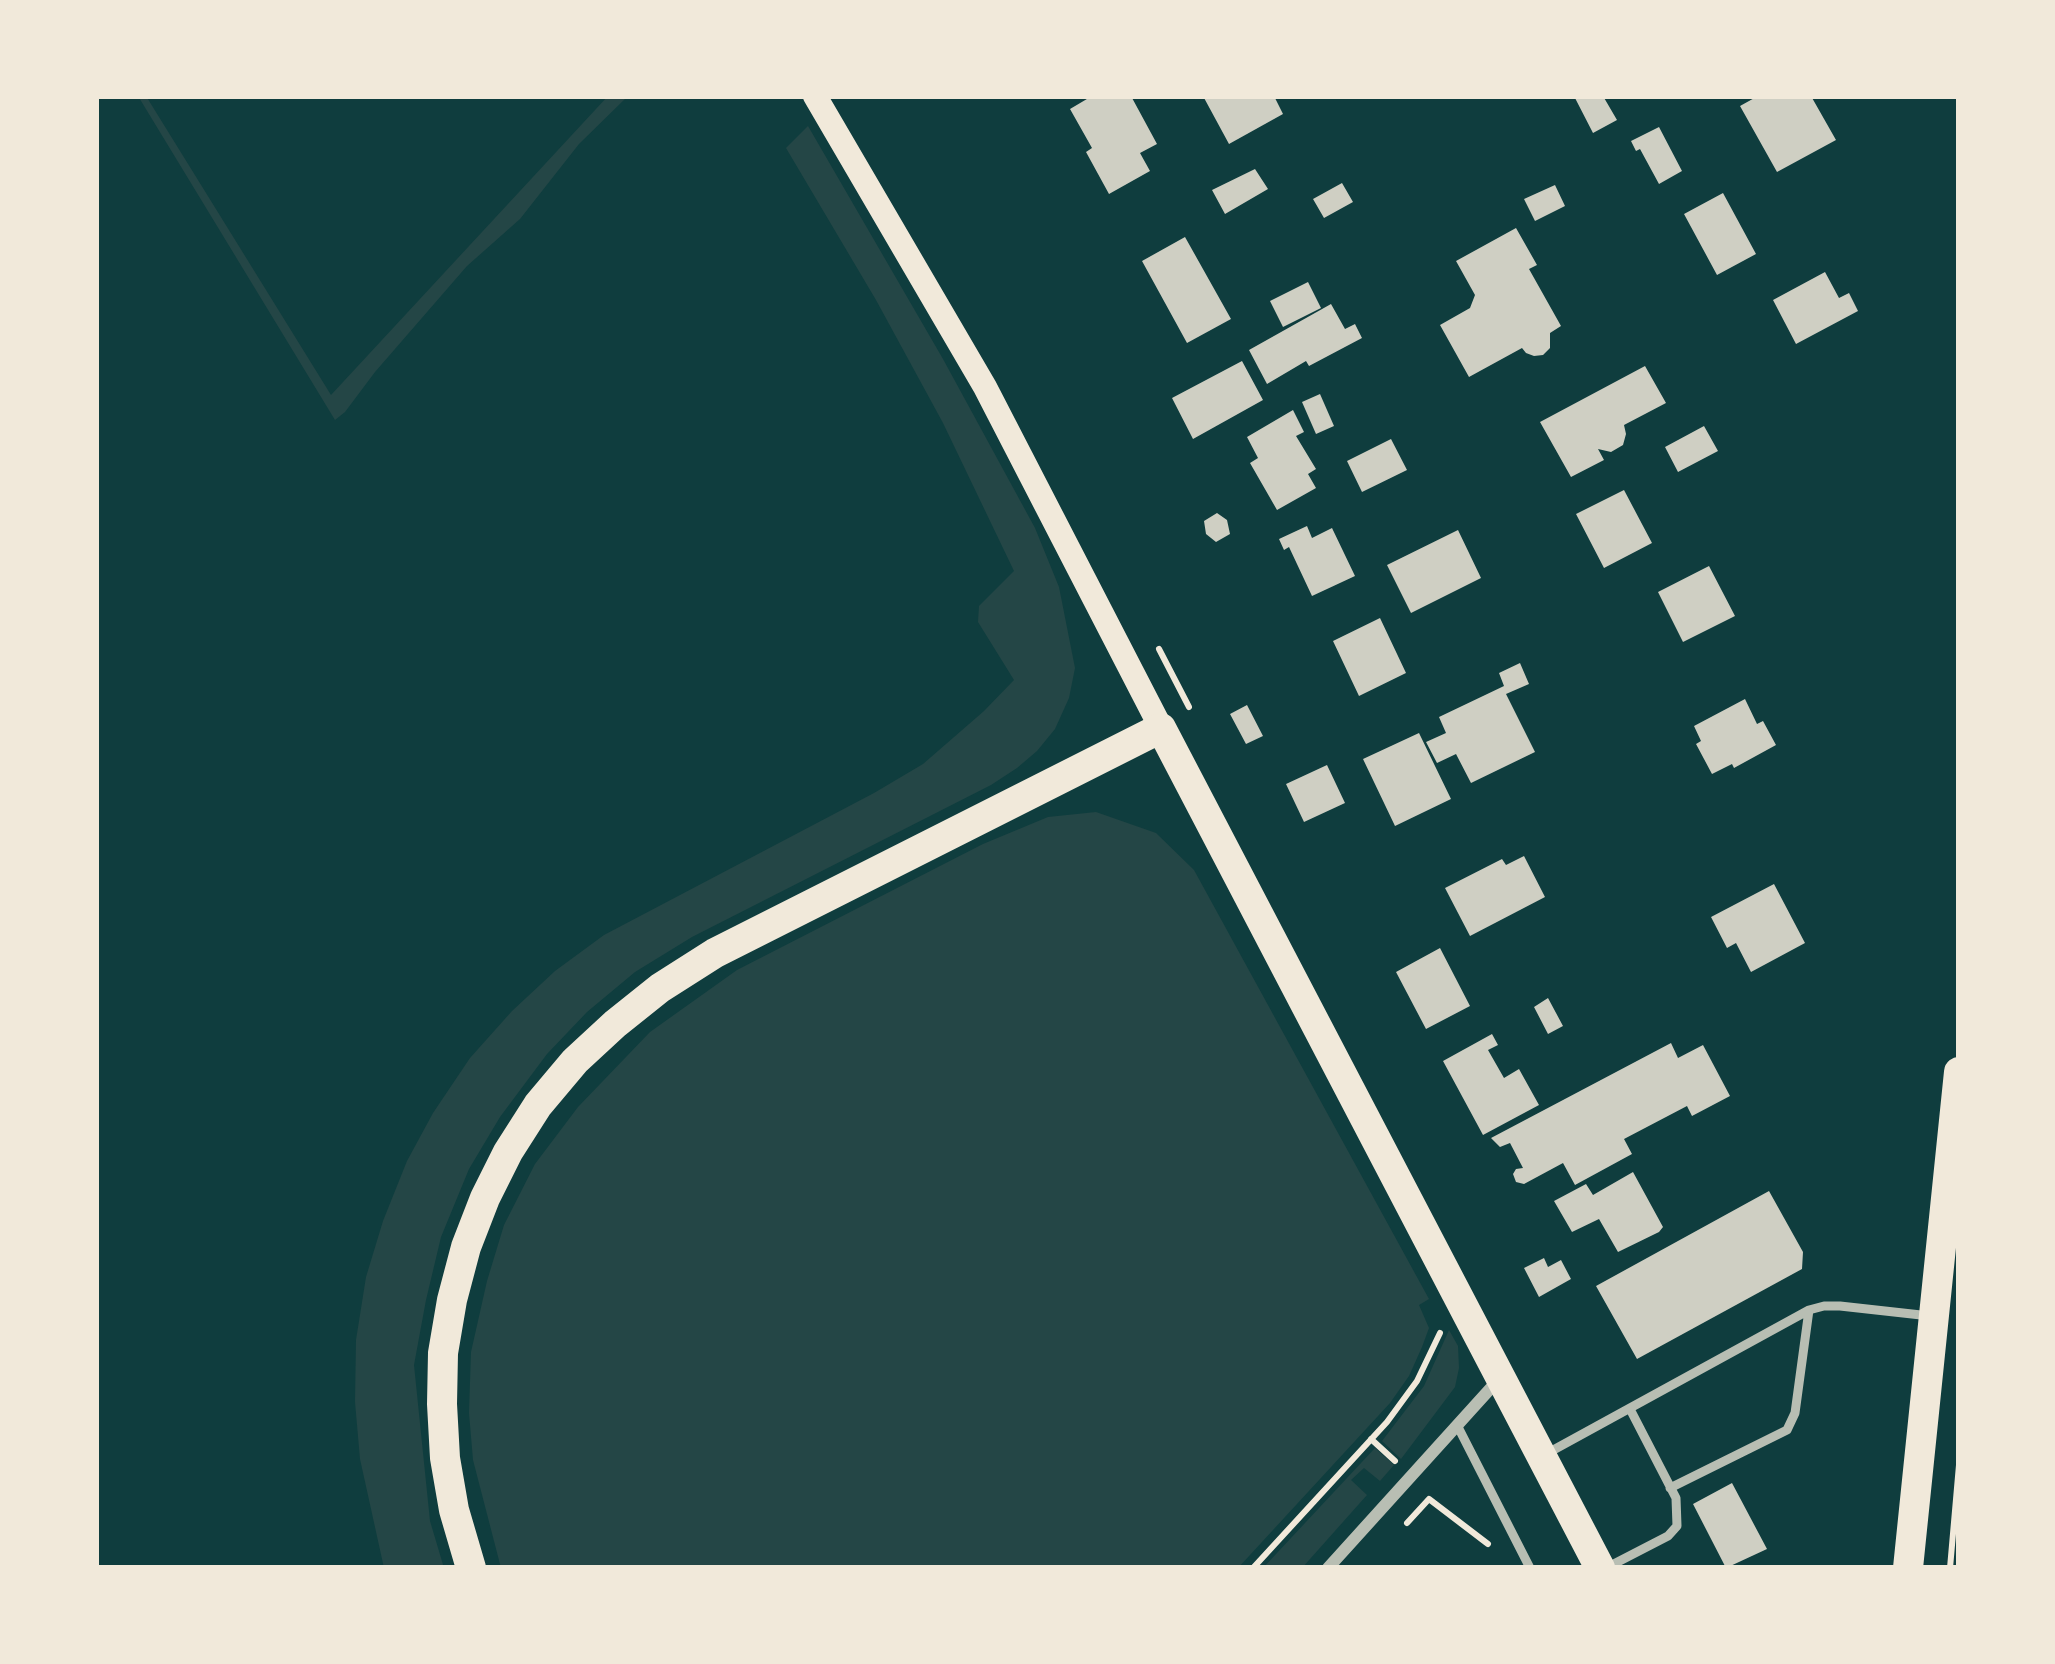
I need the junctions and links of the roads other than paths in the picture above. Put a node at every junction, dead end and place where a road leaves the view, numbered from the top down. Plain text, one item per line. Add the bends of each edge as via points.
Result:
1 (815, 96) edge
2 (1161, 728) junction
3 (1959, 1072) edge
4 (1954, 1172) edge
5 (1809, 1310) junction
6 (1935, 1317) junction
7 (1500, 1378) junction
8 (1630, 1408) junction
9 (1456, 1425) junction
10 (1542, 1457) junction
11 (1670, 1488) junction
12 (471, 1568) edge
13 (1328, 1568) edge
14 (1530, 1568) edge
15 (1603, 1568) edge
16 (1908, 1568) edge

1 - 2 main road via 985,387
2 - 7 main road
2 - 12 main road via 716,953 615,1024 538,1105 466,1247 443,1353 445,1458
3 - 4 main road
4 - 6 main road
5 - 6 lane
5 - 8 lane
5 - 11 lane via 1787,1430
6 - 16 main road
7 - 9 street
7 - 10 main road
8 - 10 lane
8 - 11 lane
9 - 13 street
9 - 14 lane
10 - 15 main road
11 - 15 lane via 1677,1526

